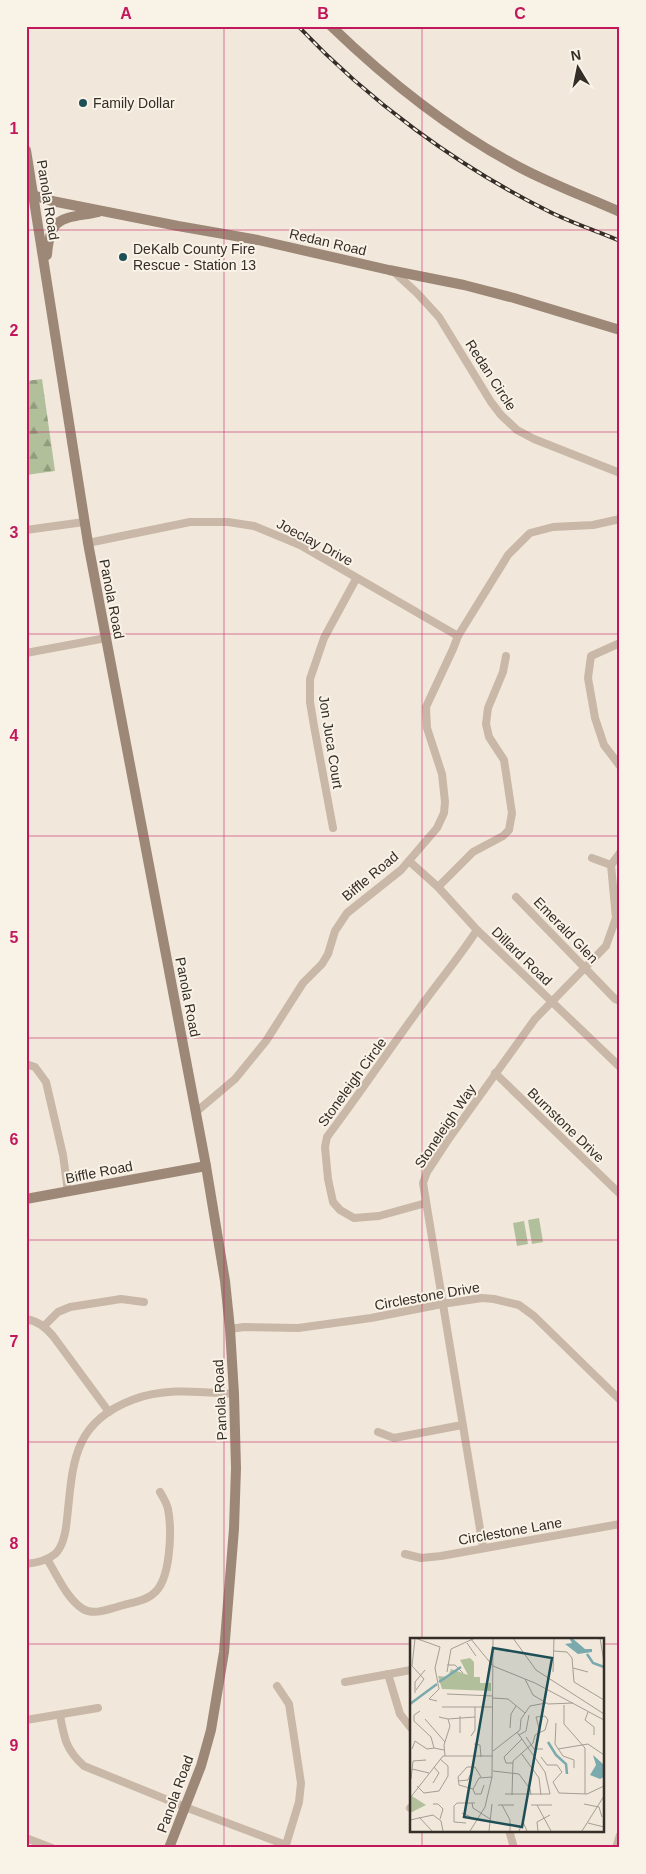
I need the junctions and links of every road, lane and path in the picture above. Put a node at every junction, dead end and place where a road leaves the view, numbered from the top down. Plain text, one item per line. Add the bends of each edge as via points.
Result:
1 (331, 26) edge
2 (26, 150) edge
3 (30, 195) edge
4 (104, 211) junction
5 (620, 212) edge
6 (394, 271) junction
7 (46, 273) junction
8 (620, 330) edge
9 (620, 473) edge
10 (620, 520) edge
11 (84, 522) junction
12 (26, 530) edge
13 (88, 542) junction
14 (356, 579) junction
15 (458, 636) junction
16 (106, 638) junction
17 (620, 644) edge
18 (26, 653) edge
19 (506, 656) dead end
20 (620, 766) edge
21 (333, 828) dead end
22 (620, 853) edge
23 (592, 858) dead end
24 (409, 861) junction
25 (611, 865) junction
26 (438, 887) junction
27 (516, 896) dead end
28 (618, 918) edge
29 (477, 930) junction
30 (584, 967) junction
31 (552, 1001) junction
32 (620, 1001) edge
33 (26, 1064) edge
34 (620, 1068) edge
35 (496, 1073) junction
36 (196, 1112) junction
37 (206, 1166) junction
38 (68, 1192) junction
39 (620, 1194) edge
40 (26, 1199) edge
41 (426, 1204) junction
42 (144, 1302) dead end
43 (442, 1304) junction
44 (26, 1318) edge
45 (44, 1326) junction
46 (230, 1329) junction
47 (234, 1394) junction
48 (620, 1400) edge
49 (109, 1412) junction
50 (462, 1425) junction
51 (378, 1432) dead end
52 (160, 1492) dead end
53 (620, 1524) edge
54 (483, 1548) junction
55 (405, 1554) dead end
56 (47, 1559) junction
57 (26, 1564) edge
58 (410, 1670) edge
59 (388, 1674) junction
60 (346, 1682) dead end
61 (277, 1686) dead end
62 (98, 1708) dead end
63 (60, 1715) junction
64 (26, 1720) edge
65 (410, 1727) edge
66 (185, 1807) junction
67 (510, 1832) edge
68 (620, 1835) edge
69 (26, 1838) edge
70 (286, 1846) edge
71 (52, 1848) edge
72 (169, 1848) edge
73 (514, 1848) edge
74 (616, 1848) edge

1 - 5 main road via 398,87 449,125 522,168
2 - 3 main road, Panola Road
3 - 4 main road, Redan Road
3 - 7 main road, Panola Road
4 - 6 main road, Redan Road via 258,240
4 - 7 main road via 61,220 54,225 48,242
6 - 8 main road, Redan Road via 514,298
6 - 9 street, Redan Circle via 439,317 491,402 509,423 534,439
7 - 11 main road, Panola Road
10 - 15 street, Biffle Road via 553,527 530,533 508,555
11 - 12 street
11 - 13 main road, Panola Road
13 - 14 street, Joeclay Drive via 190,522 228,522 276,534
13 - 16 main road, Panola Road
14 - 15 street, Joeclay Drive
14 - 21 street, Jon Juca Court via 324,638 310,679 310,702
15 - 24 street, Biffle Road via 426,707 427,728 442,774 444,813 437,828
16 - 18 street
16 - 36 main road, Panola Road
17 - 20 street via 591,656 588,678 595,718 604,744
19 - 26 street via 488,708 486,724 489,737 504,760 512,813 508,830 473,852
22 - 25 street
23 - 25 street
24 - 26 street, Dillard Road
24 - 36 street, Biffle Road via 347,913 335,930 322,964 303,983 266,1041 235,1079
25 - 28 street, Stoneleigh Way
26 - 29 street, Dillard Road
27 - 30 street, Emerald Glen
28 - 30 street, Stoneleigh Way via 606,946
29 - 31 street, Dillard Road
29 - 41 street, Stoneleigh Circle via 327,1137 325,1147 333,1202 354,1218 379,1216
30 - 31 street, Stoneleigh Way
30 - 32 street, Emerald Glen
31 - 34 street, Dillard Road
31 - 35 street, Stoneleigh Way
33 - 38 street via 35,1067 46,1082
35 - 39 street, Burnstone Drive
35 - 41 street, Stoneleigh Way via 427,1172 423,1183
36 - 37 main road, Panola Road
37 - 38 main road, Biffle Road
37 - 46 main road, Panola Road
38 - 40 main road, Biffle Road
41 - 43 street, Stoneleigh Way
42 - 45 street via 121,1299 70,1307 58,1312
43 - 46 street, Circlestone Drive via 298,1328
43 - 48 street, Circlestone Drive via 482,1298 519,1305
43 - 50 street, Stoneleigh Way
44 - 45 street
45 - 49 street
46 - 47 main road, Panola Road
47 - 49 street via 166,1392 132,1400
47 - 66 main road, Panola Road via 234,1529 224,1652 211,1730
49 - 56 street via 84,1436 75,1456 66,1530 60,1547
50 - 51 street via 394,1438
50 - 54 street, Stoneleigh Way
52 - 56 street via 168,1508 170,1538 167,1565 160,1588 147,1598 95,1612 85,1610 67,1592
53 - 54 street, Circlestone Lane
54 - 55 street, Circlestone Lane via 421,1558
56 - 57 street
58 - 59 street
59 - 60 street
59 - 65 street via 400,1714
61 - 70 street via 289,1704 301,1783 300,1802
62 - 63 street
63 - 64 street
63 - 66 street via 65,1742 84,1766
66 - 70 street
66 - 72 main road, Panola Road
67 - 73 street
68 - 74 street
69 - 71 street

